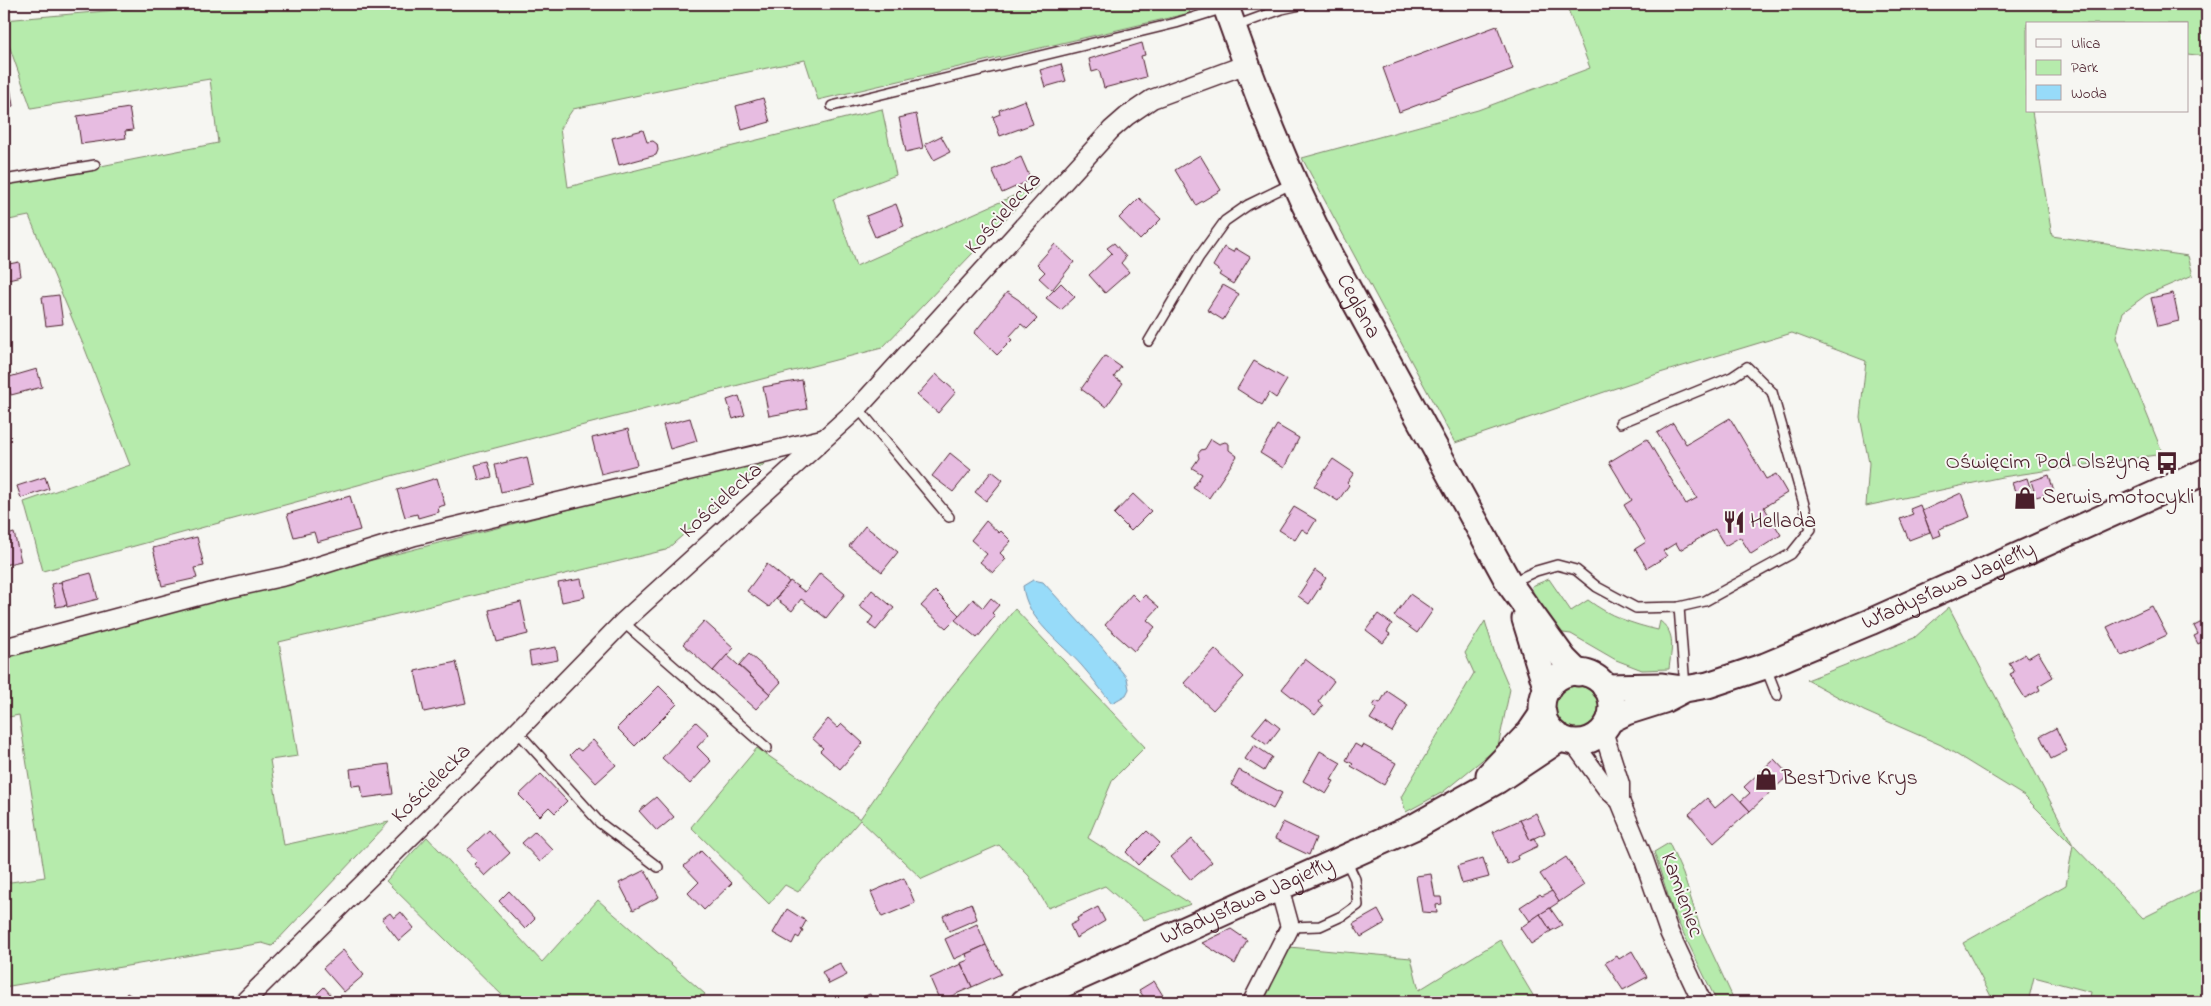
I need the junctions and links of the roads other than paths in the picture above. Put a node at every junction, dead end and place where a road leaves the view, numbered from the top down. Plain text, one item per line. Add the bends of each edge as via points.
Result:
1 (1305, 4) edge
2 (1228, 13) edge
3 (1247, 64) junction
4 (832, 106) dead end
5 (95, 165) dead end
6 (4, 180) edge
7 (1294, 183) junction
8 (1149, 341) dead end
9 (858, 408) junction
10 (1620, 424) dead end
11 (825, 438) junction
12 (2207, 471) edge
13 (948, 518) dead end
14 (1513, 590) junction
15 (1679, 607) junction
16 (622, 622) junction
17 (4, 648) edge
18 (1765, 666) junction
19 (1578, 672) junction
20 (1605, 687) junction
21 (1685, 689) junction
22 (1777, 696) dead end
23 (1545, 701) junction
24 (1606, 726) junction
25 (517, 731) junction
26 (1567, 740) junction
27 (767, 748) dead end
28 (1469, 796) junction
29 (1620, 801) junction
30 (1345, 858) junction
31 (658, 868) dead end
32 (1280, 887) junction
33 (1290, 927) junction
34 (244, 1002) edge
35 (1024, 1002) edge
36 (1252, 1002) edge
37 (1702, 1002) edge

1 - 2 lane
2 - 3 street, Ceglana
2 - 4 lane
3 - 7 street, Ceglana
3 - 9 street, Kościelecka via 1152,99 1111,130
5 - 6 lane
7 - 8 lane via 1248,204 1225,221 1199,257
7 - 14 street, Ceglana via 1329,254
9 - 11 street, Kościelecka
9 - 13 lane
10 - 15 lane via 1732,377 1748,367 1772,392 1811,529 1790,554 1705,601
11 - 16 street, Kościelecka
11 - 17 street via 415,536 286,576 213,592
12 - 18 street, Władysława Jagiełły
14 - 15 lane via 1536,571 1557,565 1576,570 1597,587 1636,608
14 - 19 street, Ceglana via 1564,659
14 - 23 street, Ceglana
15 - 21 lane
16 - 25 street, Kościelecka
16 - 27 lane
18 - 21 street, Władysława Jagiełły via 1708,685
18 - 22 lane
19 - 20 street via 1598,679
19 - 23 street via 1561,678
20 - 21 street, Władysława Jagiełły
20 - 24 street via 1611,697 1612,709
21 - 24 street, Władysława Jagiełły via 1664,700 1626,712
23 - 26 street via 1552,732
23 - 28 street, Władysława Jagiełły via 1530,732
24 - 26 street via 1594,738 1584,742
24 - 29 street, Kamieniec via 1620,784
25 - 31 lane via 600,824
25 - 34 street, Kościelecka
26 - 28 street, Władysława Jagiełły
26 - 29 street, Kamieniec via 1606,789
28 - 30 street, Władysława Jagiełły via 1416,826
29 - 37 street, Kamieniec via 1669,932
30 - 32 street, Władysława Jagiełły
30 - 33 lane via 1355,879 1358,905 1320,926
32 - 33 street
32 - 35 street, Władysława Jagiełły
33 - 36 street

